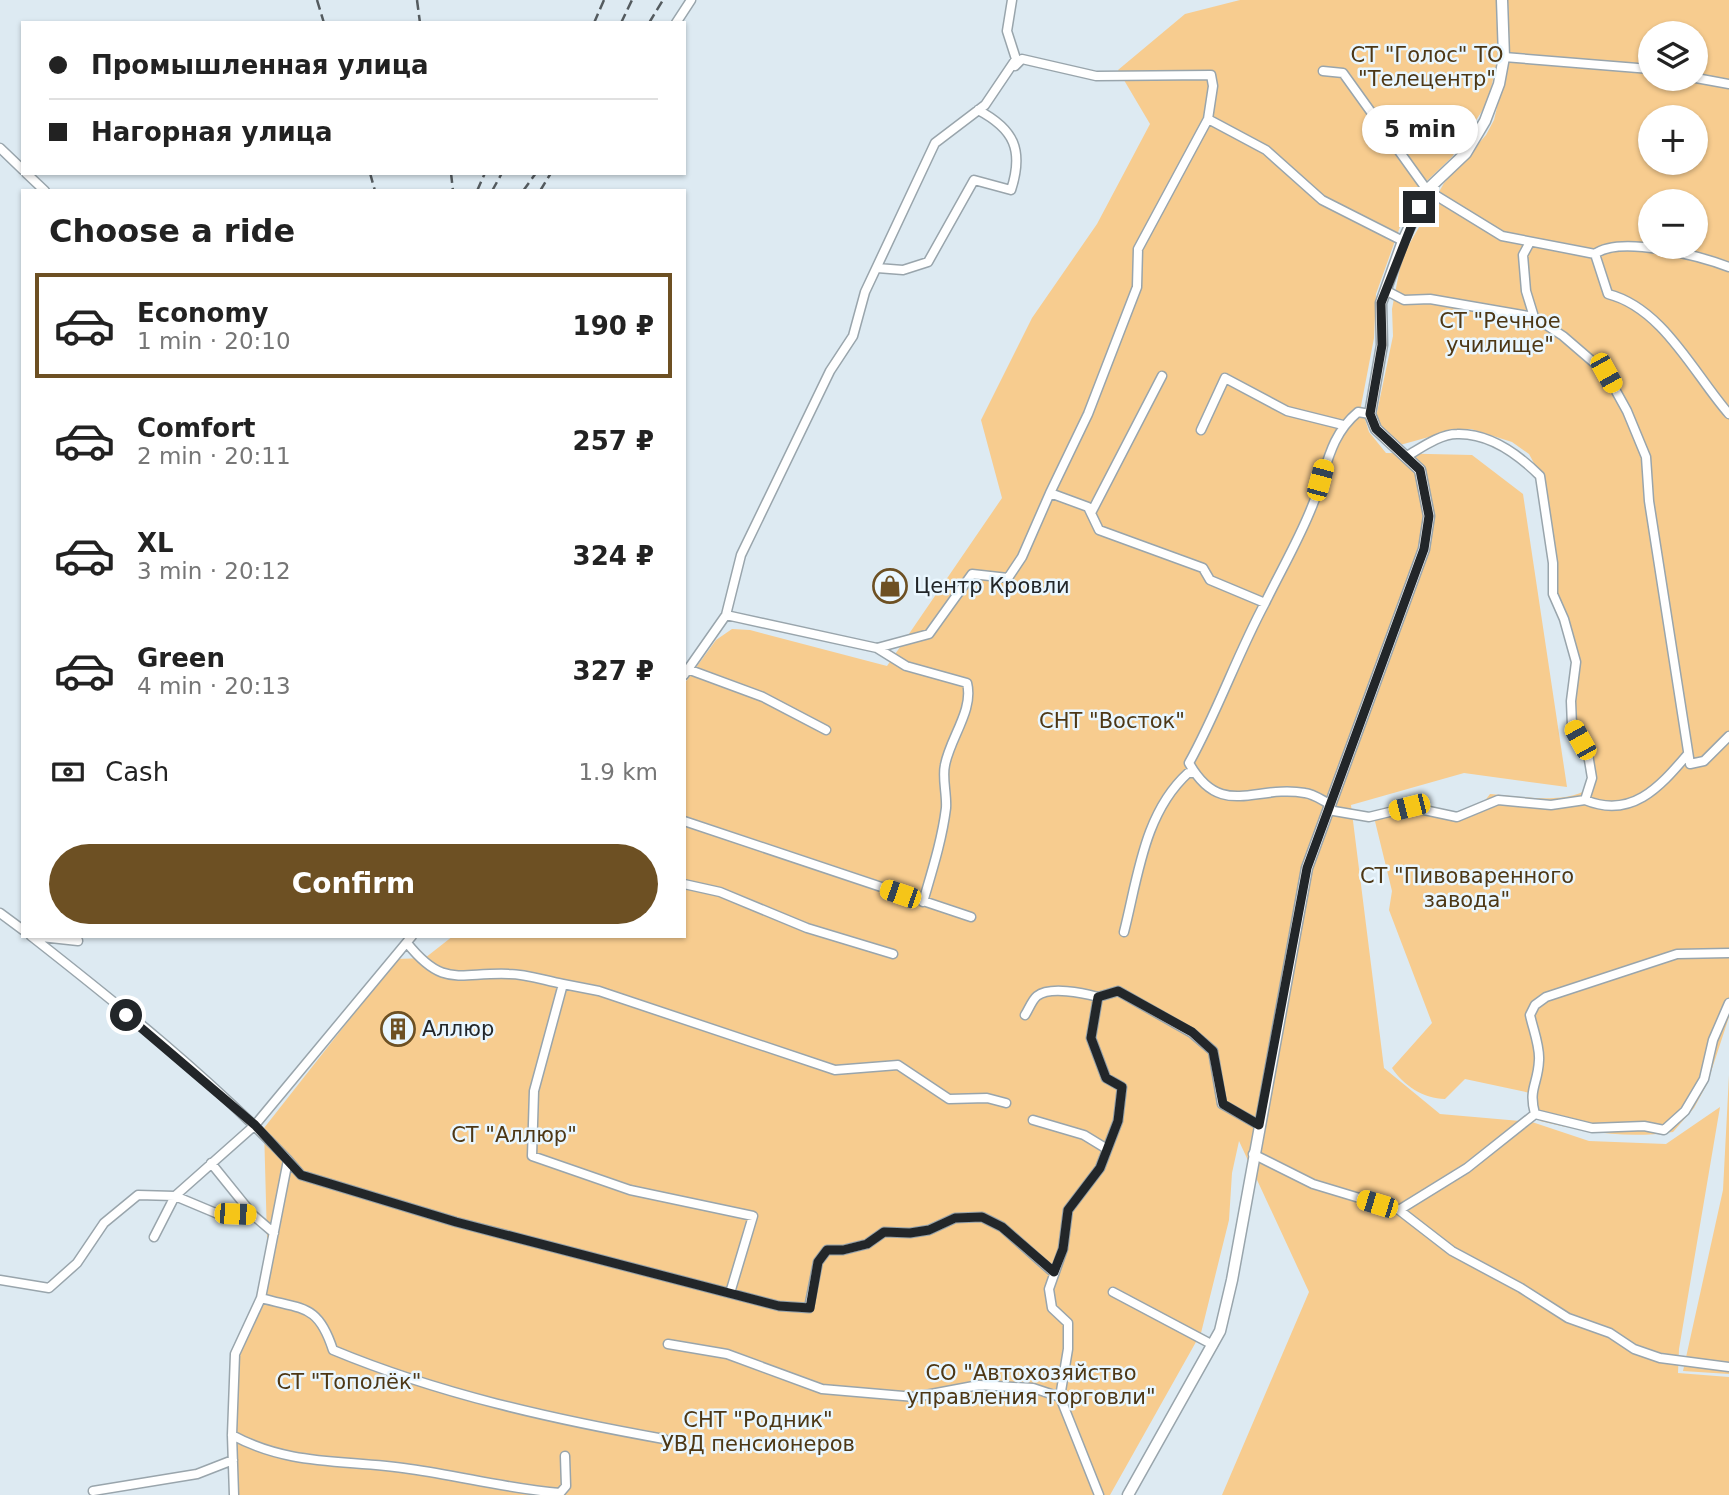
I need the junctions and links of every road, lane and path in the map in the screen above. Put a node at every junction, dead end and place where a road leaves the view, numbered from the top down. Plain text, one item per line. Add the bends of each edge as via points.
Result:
1 (691, 0) edge
2 (1012, 0) edge
3 (1502, 0) edge
4 (677, 21) edge
5 (1504, 57) junction
6 (1638, 68) edge
7 (1323, 71) dead end
8 (1007, 73) junction
9 (1708, 80) edge
10 (1729, 84) edge
11 (978, 110) junction
12 (1208, 119) junction
13 (0, 148) edge
14 (21, 169) edge
15 (27, 175) edge
16 (43, 189) edge
17 (1426, 190) junction
18 (1403, 241) junction
19 (1530, 242) junction
20 (1595, 254) junction
21 (1729, 267) edge
22 (877, 268) junction
23 (1385, 290) junction
24 (1535, 317) junction
25 (1163, 376) dead end
26 (1370, 414) junction
27 (1729, 414) edge
28 (1343, 425) junction
29 (1200, 430) dead end
30 (1406, 456) junction
31 (1050, 493) junction
32 (1091, 513) junction
33 (1265, 603) junction
34 (726, 615) junction
35 (877, 648) junction
36 (687, 673) edge
37 (826, 730) dead end
38 (1729, 736) edge
39 (1687, 755) junction
40 (1194, 773) junction
41 (1585, 800) junction
42 (1329, 807) junction
43 (686, 822) edge
44 (686, 884) edge
45 (923, 902) junction
46 (0, 913) edge
47 (971, 917) dead end
48 (21, 929) edge
49 (1124, 932) dead end
50 (34, 938) edge
51 (50, 938) edge
52 (409, 939) edge
53 (78, 941) dead end
54 (1729, 953) edge
55 (893, 954) dead end
56 (563, 984) junction
57 (1098, 997) junction
58 (1729, 1003) edge
59 (1025, 1015) dead end
60 (1006, 1104) dead end
61 (1535, 1114) junction
62 (1032, 1119) dead end
63 (255, 1125) junction
64 (1259, 1125) junction
65 (1107, 1149) junction
66 (1254, 1154) junction
67 (288, 1160) junction
68 (211, 1163) junction
69 (175, 1196) junction
70 (1399, 1210) junction
71 (253, 1215) junction
72 (274, 1233) junction
73 (154, 1237) dead end
74 (1054, 1272) junction
75 (0, 1280) edge
76 (1113, 1292) dead end
77 (730, 1293) junction
78 (261, 1298) junction
79 (668, 1344) dead end
80 (1213, 1345) junction
81 (1729, 1367) edge
82 (1060, 1397) junction
83 (232, 1435) junction
84 (664, 1439) dead end
85 (565, 1456) dead end
86 (233, 1460) junction
87 (93, 1491) dead end
88 (234, 1495) edge
89 (1099, 1495) edge
90 (1128, 1495) edge

1 - 4 street
2 - 8 street via 1007,31 1016,58
3 - 5 street
5 - 6 street
5 - 17 street via 1485,121 1466,153
7 - 17 street via 1343,73
8 - 11 street
8 - 12 street via 1022,59 1096,76 1211,75
9 - 10 street
11 - 22 street via 935,144
11 - 22 street via 1000,122 1010,135 1017,154 1011,190 974,180 928,262 903,270
12 - 18 street via 1266,150 1322,200
12 - 31 street via 1138,249 1138,287
13 - 14 street
15 - 16 street
17 - 18 street
17 - 19 street via 1502,236
18 - 23 street
19 - 20 street
19 - 24 street via 1523,255 1526,290
20 - 21 street via 1604,247 1626,246
20 - 27 street via 1608,294 1628,299 1648,315
22 - 34 street via 853,336 830,371 741,555
23 - 24 street via 1404,300 1430,299
23 - 26 street via 1382,345
24 - 39 street via 1606,373 1646,457
25 - 32 street
26 - 28 street via 1358,412
26 - 30 street via 1376,429
28 - 29 street via 1287,411 1225,378
28 - 33 street via 1326,457 1314,503
30 - 41 street via 1456,434 1489,438 1539,476 1553,563 1553,594 1576,662 1572,726 1588,754 1592,778
30 - 42 street via 1420,470 1429,516 1424,549
31 - 32 street via 1088,507
31 - 35 street via 1022,558 1008,578 972,574 929,634
32 - 33 street via 1099,530 1203,568 1210,580
33 - 40 street via 1189,763
34 - 35 street
34 - 36 street
35 - 45 street via 906,666 967,683 969,692 944,766 947,798 943,829
36 - 37 street via 763,697
38 - 39 street via 1704,761 1690,764
39 - 41 street via 1659,788 1638,800 1603,807
40 - 42 street via 1220,796 1307,793
40 - 49 street via 1170,790 1154,816
41 - 42 street via 1551,805 1498,800 1457,817 1409,807 1369,817
42 - 64 street via 1307,868
43 - 45 street
44 - 55 street via 720,892 807,928
45 - 47 street
46 - 48 street
50 - 63 street
51 - 53 street
52 - 56 street via 424,964 451,977 512,974
52 - 63 street
54 - 61 street via 1678,954 1546,998 1535,1006 1530,1015 1540,1055 1530,1095
56 - 60 street via 599,991 835,1070 898,1065 949,1099 987,1098
56 - 77 street via 534,1091 532,1156 630,1190 753,1216
57 - 59 street via 1045,992 1036,997
57 - 64 street via 1118,991 1192,1032 1213,1051 1223,1104
57 - 65 street via 1091,1038 1106,1078 1122,1087 1118,1121
58 - 61 street via 1713,1040 1704,1079 1685,1111 1664,1130 1592,1128
61 - 70 street via 1467,1168
62 - 65 street via 1084,1135
63 - 67 street
63 - 68 street
64 - 66 street
65 - 74 street via 1100,1168 1068,1210 1063,1249
66 - 70 street via 1313,1185
66 - 80 street via 1233,1280
67 - 72 street
67 - 77 street via 301,1175 383,1200
68 - 69 street
68 - 71 street
69 - 71 street via 218,1214
69 - 73 street
69 - 75 street via 138,1195 104,1223 77,1263 49,1288
70 - 81 street via 1452,1251 1567,1318 1610,1333 1660,1359
71 - 72 street
72 - 78 street
74 - 77 street via 1002,1227 982,1217 955,1218 929,1230 884,1232 867,1244 827,1250 818,1262 810,1308 779,1306
74 - 82 street via 1049,1289 1052,1308 1068,1323
76 - 80 street
78 - 83 street via 235,1354
78 - 84 street via 314,1313 325,1325 333,1350 372,1367 497,1403
79 - 82 street via 727,1354 822,1389 915,1397 979,1385 1033,1388
80 - 90 street
82 - 89 street
83 - 85 street via 292,1458 407,1468 560,1493 566,1486
83 - 86 street
86 - 87 street via 197,1474
86 - 88 street

